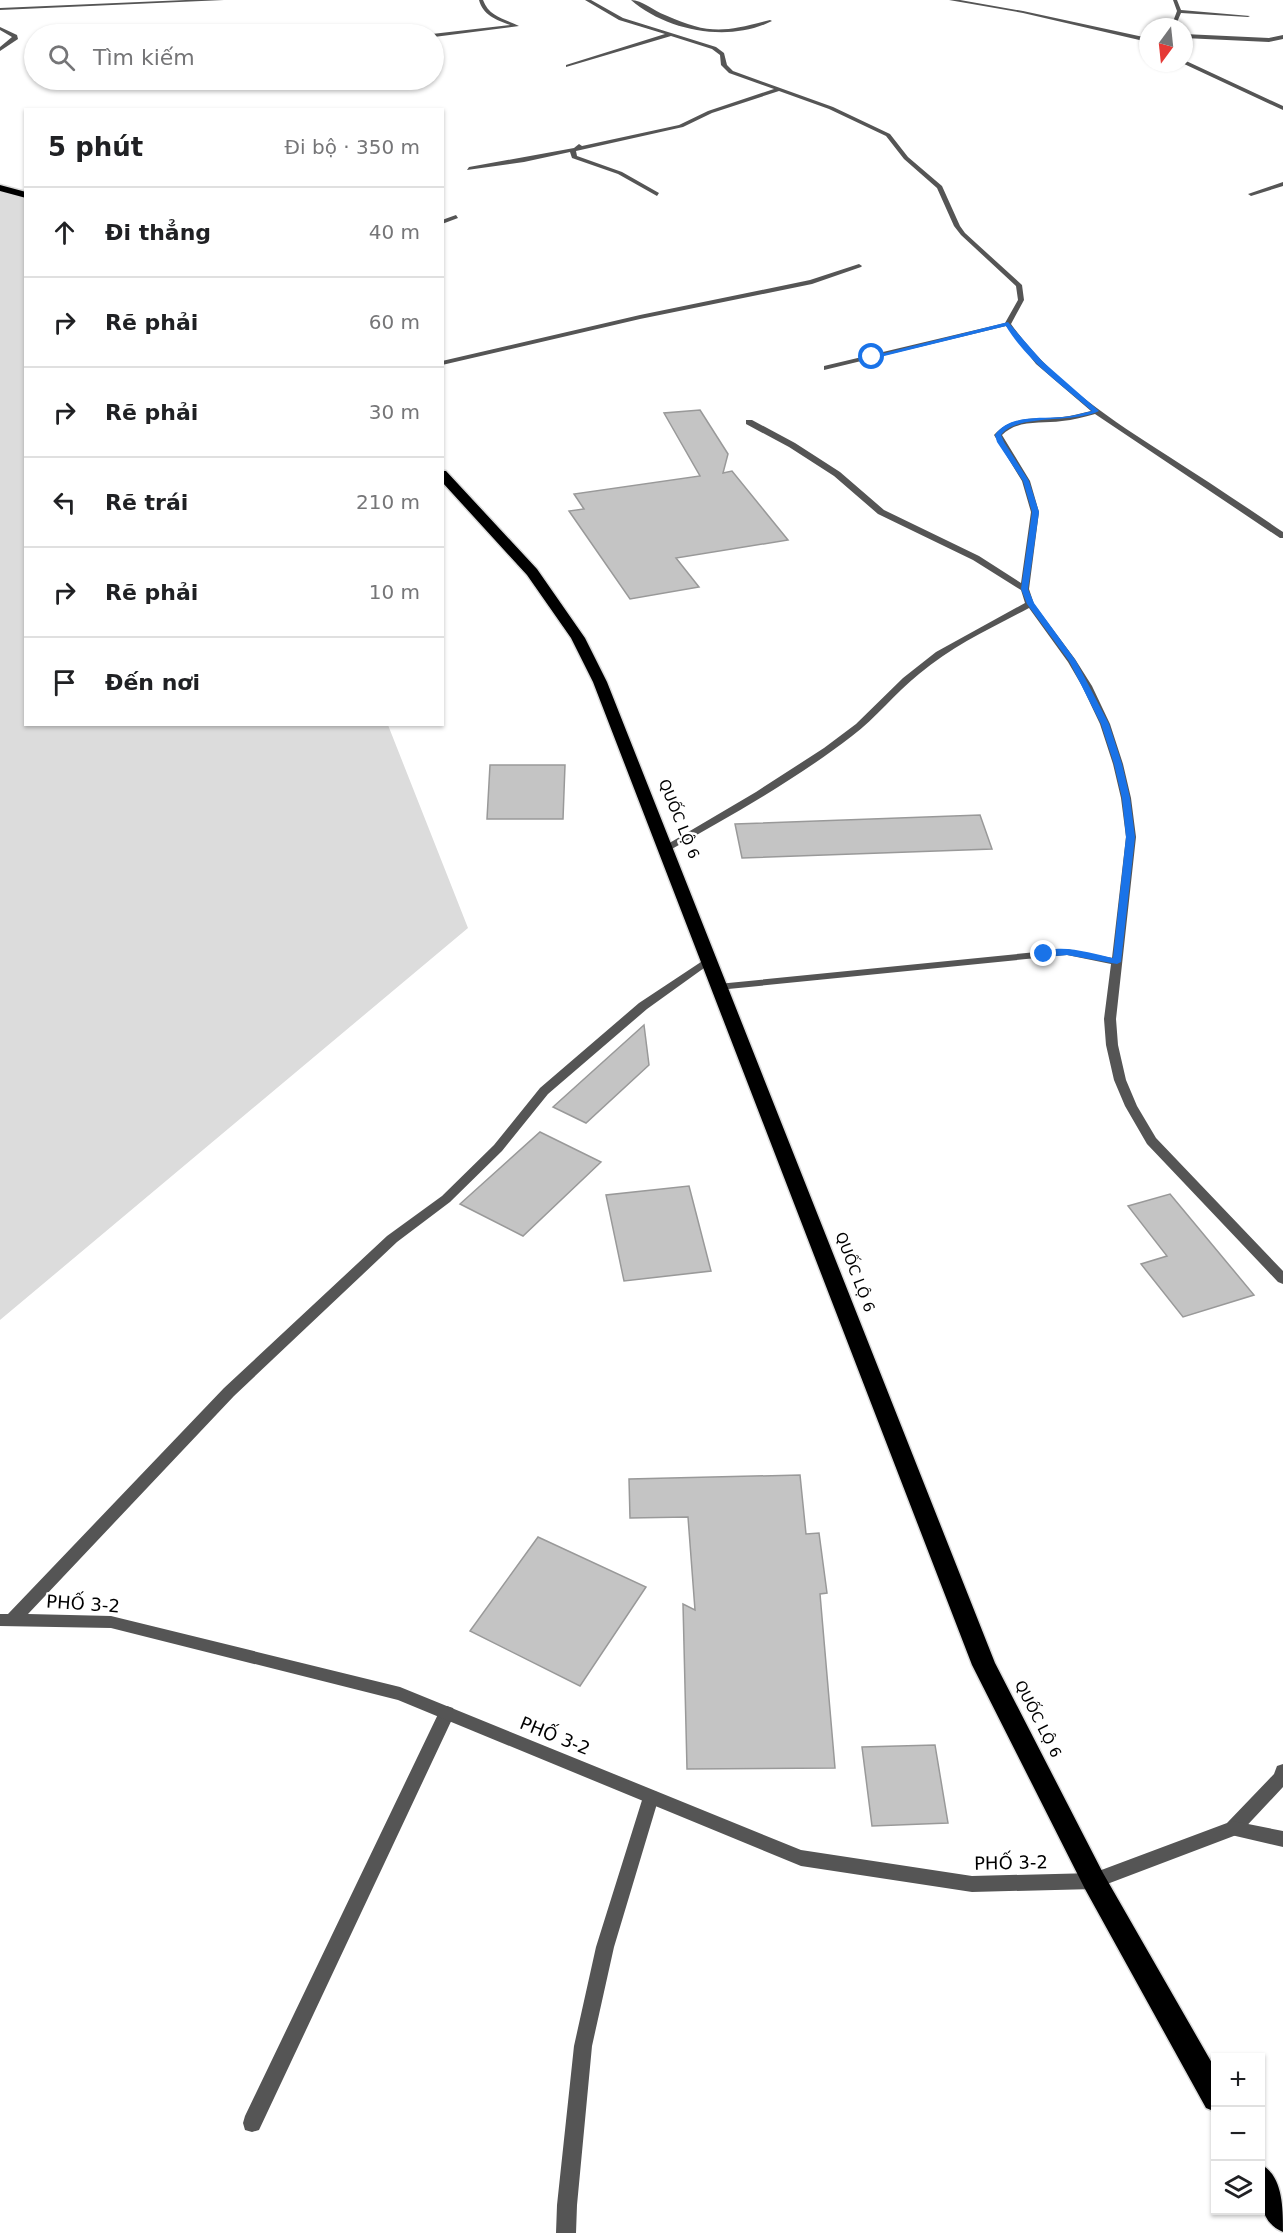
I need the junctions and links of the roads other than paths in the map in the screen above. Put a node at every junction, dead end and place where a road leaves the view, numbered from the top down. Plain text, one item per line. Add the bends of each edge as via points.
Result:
1 (222, 0) edge
2 (481, 0) edge
3 (587, 0) edge
4 (633, 0) edge
5 (951, 0) edge
6 (1175, 0) edge
7 (0, 9) edge
8 (1179, 11) junction
9 (1248, 16) dead end
10 (1176, 18) edge
11 (770, 21) dead end
12 (0, 28) edge
13 (444, 34) edge
14 (669, 35) junction
15 (1193, 36) edge
16 (1283, 37) edge
17 (1139, 38) edge
18 (0, 49) edge
19 (568, 66) dead end
20 (1193, 66) edge
21 (778, 90) junction
22 (1283, 108) edge
23 (579, 146) junction
24 (469, 169) dead end
25 (1283, 184) edge
26 (0, 188) edge
27 (24, 194) edge
28 (657, 194) dead end
29 (1251, 194) dead end
30 (456, 218) dead end
31 (444, 221) edge
32 (859, 266) dead end
33 (1008, 324) junction
34 (444, 363) edge
35 (827, 368) dead end
36 (1096, 411) junction
37 (749, 422) dead end
38 (444, 476) edge
39 (1283, 536) edge
40 (1025, 589) junction
41 (1030, 604) junction
42 (666, 848) junction
43 (707, 961) junction
44 (1117, 962) junction
45 (718, 987) junction
46 (1283, 1279) edge
47 (6, 1620) edge
48 (447, 1713) junction
49 (1283, 1771) edge
50 (651, 1797) junction
51 (1233, 1829) junction
52 (1283, 1839) edge
53 (1094, 1881) junction
54 (1211, 2091) edge
55 (252, 2123) dead end
56 (1265, 2187) edge
57 (1283, 2218) edge
58 (566, 2233) edge

1 - 7 street
2 - 13 street via 484,11 518,26
3 - 14 street via 621,19
4 - 11 street via 674,20 717,32
5 - 17 street
6 - 8 street
8 - 9 street
8 - 10 street
12 - 18 street via 15,36
14 - 19 street
14 - 21 street via 714,48 722,54 724,65 731,72
15 - 16 street via 1269,40
20 - 22 street
21 - 23 street via 710,112 681,126
21 - 33 street via 879,129 936,182 957,226 1019,285 1021,300
23 - 24 street
23 - 28 street via 573,151 574,157 620,173
25 - 29 street
26 - 27 highway
30 - 31 street
32 - 34 street via 812,282
33 - 35 street
33 - 36 street via 1015,337 1040,362
36 - 39 street
36 - 40 street via 1012,424 998,435 1026,481 1035,512
37 - 40 street via 837,474 881,512 984,562
38 - 42 highway, QUỐC LỘ 6 via 532,572 578,638 600,682
40 - 41 street
41 - 42 street via 925,664 852,732 795,773
41 - 44 street via 1087,686 1118,764 1131,837
42 - 43 highway, QUỐC LỘ 6
43 - 45 highway, QUỐC LỘ 6
43 - 47 street via 643,1006 544,1091 498,1148 446,1199 392,1239 229,1392 70,1561
44 - 45 street via 1067,952
44 - 46 street via 1110,1028 1120,1080 1131,1106 1151,1141
45 - 53 highway, QUỐC LỘ 6 via 984,1665
47 - 48 street, PHỐ 3-2 via 111,1622 400,1694
48 - 50 street, PHỐ 3-2
48 - 55 street
49 - 51 street via 1281,1778
50 - 53 street, PHỐ 3-2 via 801,1858 972,1884
50 - 58 street via 605,1947 583,2046
51 - 52 street
51 - 53 street, PHỐ 3-2
53 - 54 highway, QUỐC LỘ 6
56 - 57 highway

